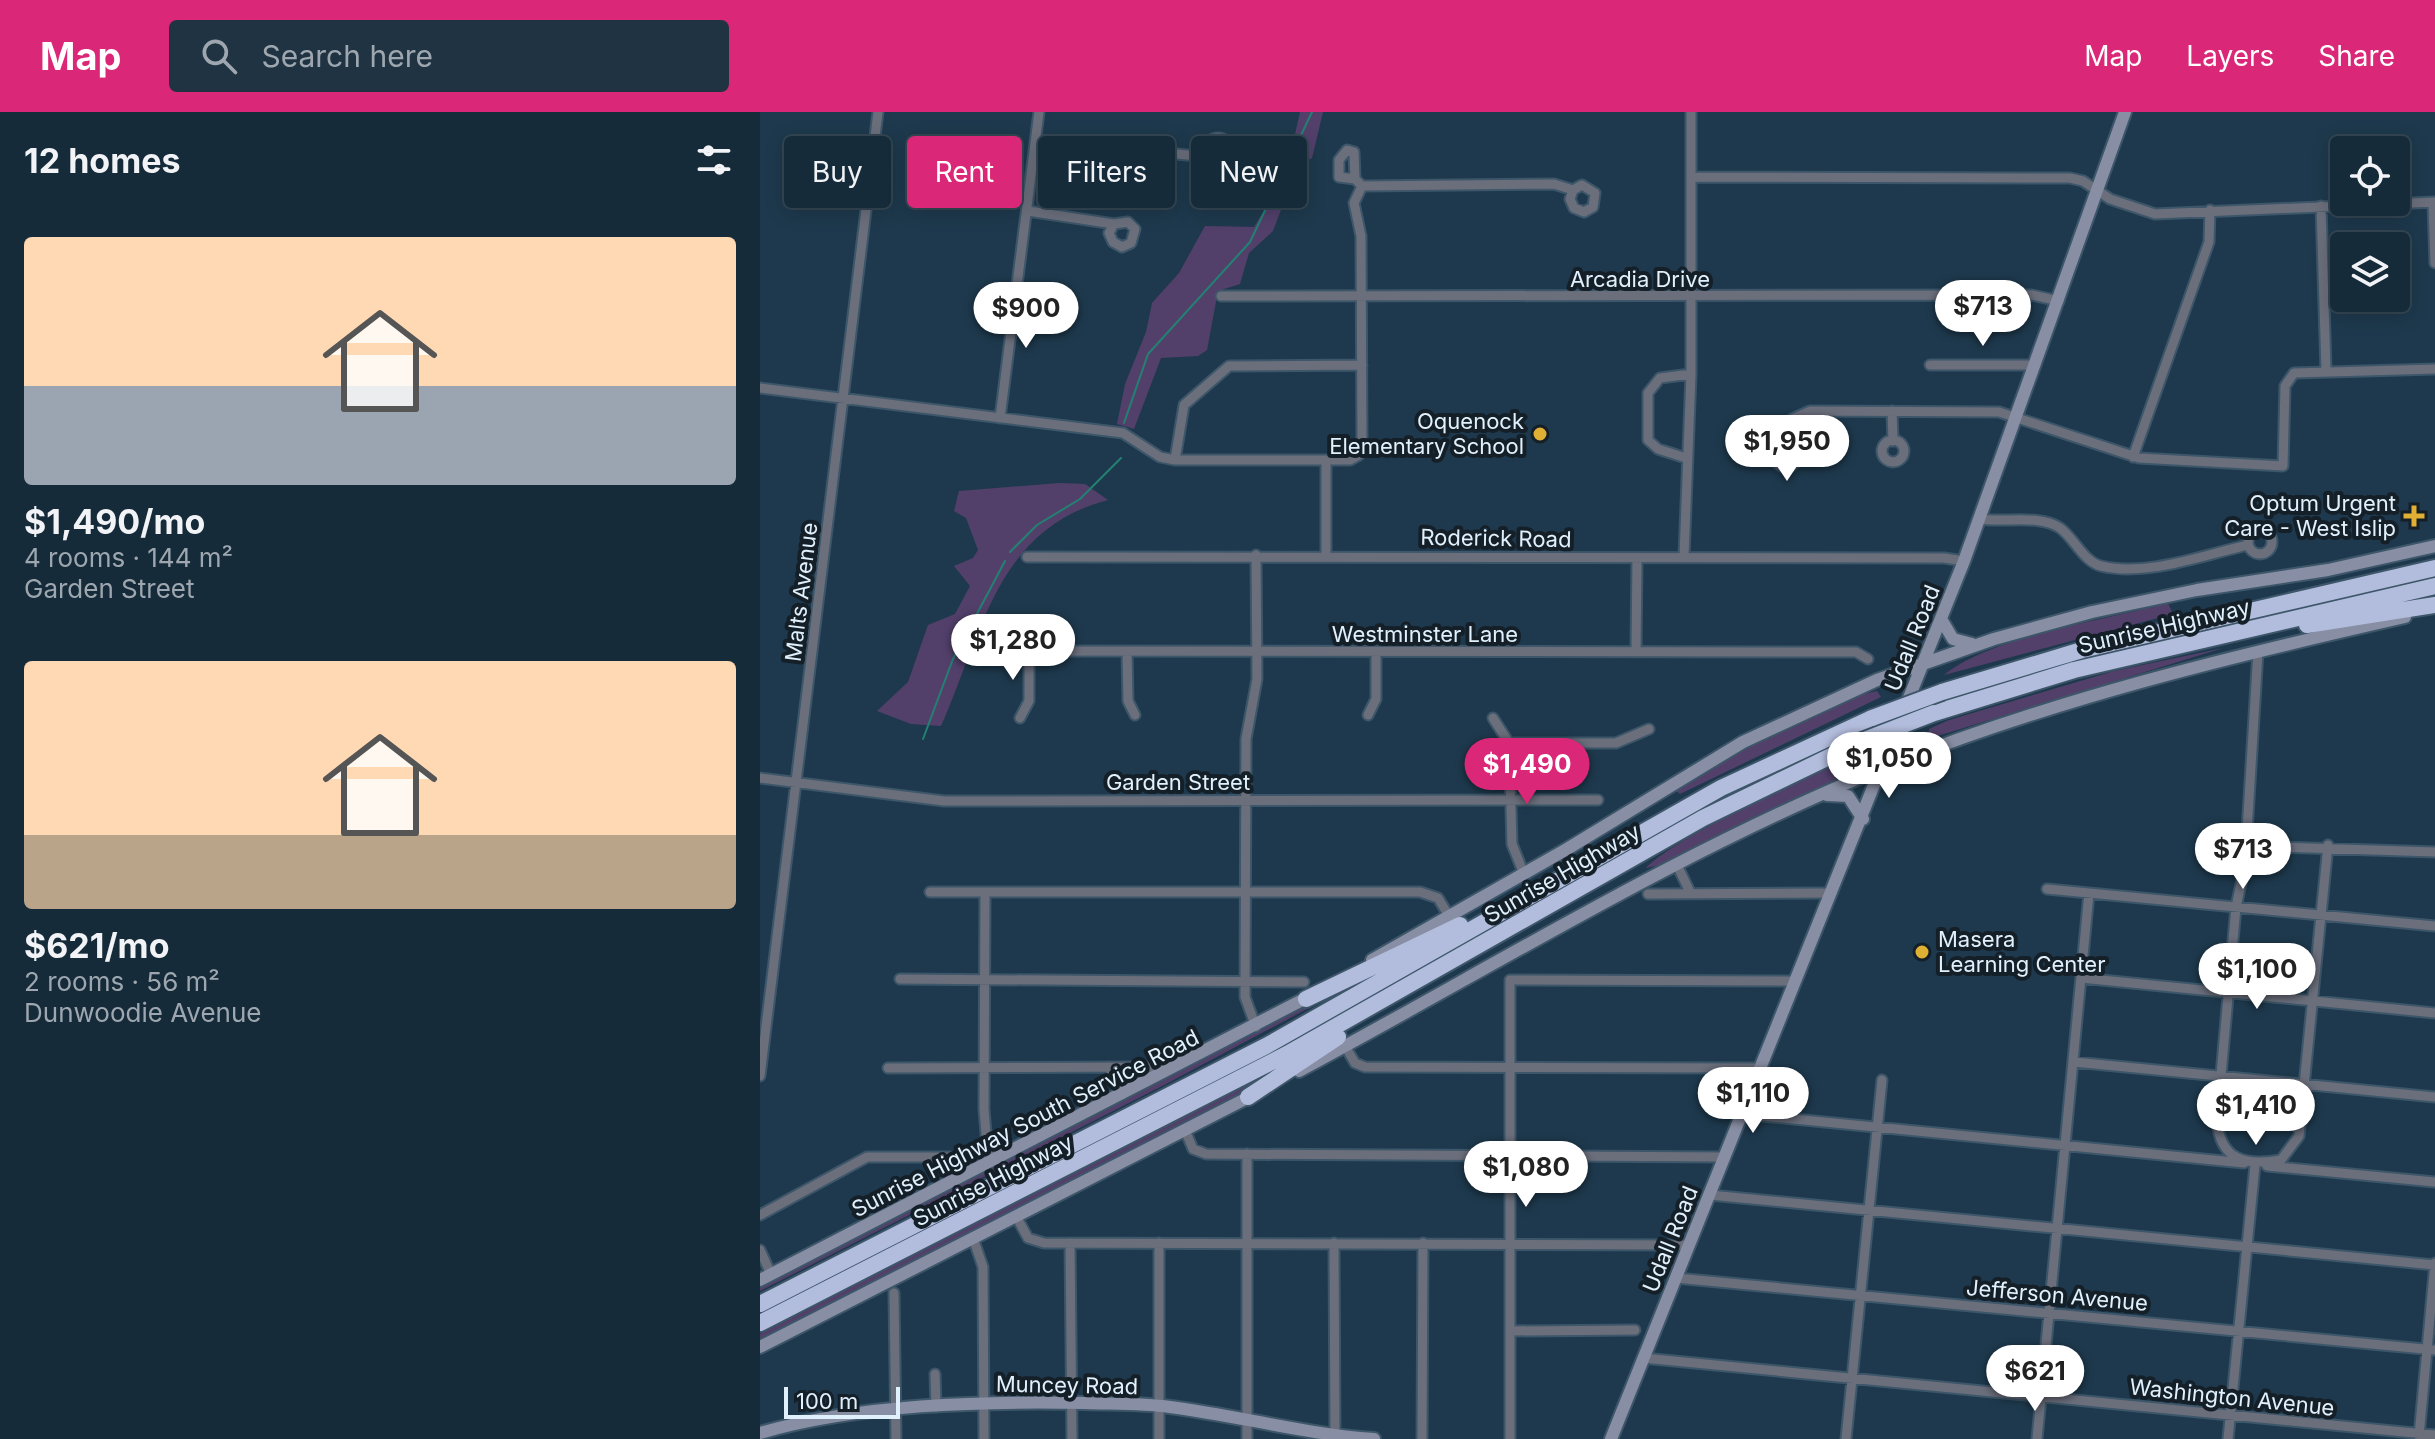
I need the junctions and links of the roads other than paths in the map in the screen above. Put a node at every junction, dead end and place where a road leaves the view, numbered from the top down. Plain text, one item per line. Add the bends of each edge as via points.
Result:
1 (878, 112) edge
2 (1039, 112) edge
3 (1691, 112) edge
4 (2125, 112) edge
5 (1036, 140) junction
6 (1191, 155) edge
7 (1691, 177) junction
8 (1573, 190) dead end
9 (2098, 191) junction
10 (2434, 202) edge
11 (2321, 206) junction
12 (2210, 210) junction
13 (1028, 211) junction
14 (1114, 224) dead end
15 (2435, 263) edge
16 (1221, 296) dead end
17 (1362, 296) junction
18 (1691, 297) junction
19 (2059, 301) junction
20 (1362, 365) junction
21 (1930, 365) dead end
22 (2036, 365) junction
23 (2435, 369) edge
24 (2326, 370) junction
25 (1691, 374) junction
26 (760, 388) edge
27 (843, 398) junction
28 (1892, 411) junction
29 (2018, 416) junction
30 (1000, 418) junction
31 (1893, 441) dead end
32 (1785, 443) dead end
33 (2133, 457) junction
34 (1686, 458) junction
35 (1175, 460) junction
36 (1326, 461) junction
37 (1980, 519) junction
38 (2248, 545) dead end
39 (2435, 546) edge
40 (1256, 555) junction
41 (1326, 555) junction
42 (1027, 557) dead end
43 (1684, 557) junction
44 (1637, 558) junction
45 (1964, 561) junction
46 (2435, 561) edge
47 (2435, 568) edge
48 (2357, 586) junction
49 (2435, 586) edge
50 (2435, 608) edge
51 (1941, 619) junction
52 (2226, 634) junction
53 (1975, 645) junction
54 (982, 651) dead end
55 (1636, 651) junction
56 (2258, 651) junction
57 (1029, 652) junction
58 (1127, 652) junction
59 (1257, 652) junction
60 (1376, 652) junction
61 (1868, 659) dead end
62 (1923, 662) junction
63 (1135, 715) dead end
64 (1368, 715) dead end
65 (1020, 718) dead end
66 (1493, 718) dead end
67 (1649, 729) dead end
68 (1509, 743) junction
69 (1882, 768) junction
70 (760, 778) edge
71 (797, 782) junction
72 (1820, 795) junction
73 (1511, 799) junction
74 (1246, 800) junction
75 (1598, 800) dead end
76 (1863, 819) junction
77 (2247, 832) dead end
78 (2328, 845) junction
79 (2435, 852) edge
80 (1677, 865) junction
81 (1524, 874) junction
82 (1543, 889) junction
83 (2047, 889) dead end
84 (930, 892) dead end
85 (1690, 892) junction
86 (985, 893) junction
87 (1247, 893) junction
88 (1832, 893) junction
89 (2089, 893) junction
90 (1648, 894) dead end
91 (2236, 907) junction
92 (1449, 916) junction
93 (2321, 916) junction
94 (2435, 926) edge
95 (2081, 978) junction
96 (900, 979) dead end
97 (983, 980) junction
98 (1245, 981) junction
99 (1796, 981) junction
100 (1407, 986) junction
101 (1305, 990) junction
102 (2229, 992) junction
103 (2313, 1000) junction
104 (2435, 1013) edge
105 (1256, 1027) junction
106 (1345, 1046) junction
107 (2074, 1062) junction
108 (984, 1067) junction
109 (1109, 1067) junction
110 (1150, 1067) dead end
111 (1510, 1067) junction
112 (888, 1068) dead end
113 (1761, 1068) junction
114 (760, 1076) edge
115 (2220, 1076) junction
116 (1882, 1080) dead end
117 (2304, 1084) junction
118 (1122, 1095) junction
119 (1248, 1097) junction
120 (2435, 1097) edge
121 (1742, 1114) junction
122 (1877, 1128) junction
123 (1185, 1130) junction
124 (2066, 1145) junction
125 (1247, 1154) junction
126 (1510, 1154) junction
127 (950, 1157) dead end
128 (1725, 1157) junction
129 (995, 1160) junction
130 (2255, 1165) junction
131 (2435, 1182) edge
132 (1710, 1195) junction
133 (1869, 1211) junction
134 (760, 1215) edge
135 (1016, 1216) junction
136 (2058, 1229) junction
137 (973, 1238) junction
138 (1070, 1243) junction
139 (1159, 1243) junction
140 (1247, 1243) junction
141 (1334, 1243) junction
142 (1423, 1243) junction
143 (1510, 1243) junction
144 (1689, 1245) junction
145 (2247, 1247) junction
146 (760, 1250) edge
147 (2435, 1264) edge
148 (766, 1277) edge
149 (1676, 1278) junction
150 (894, 1293) dead end
151 (1860, 1295) junction
152 (760, 1304) edge
153 (2049, 1313) junction
154 (760, 1323) edge
155 (1635, 1330) dead end
156 (1510, 1331) junction
157 (2238, 1331) junction
158 (760, 1347) edge
159 (2431, 1349) edge
160 (1643, 1358) junction
161 (935, 1374) dead end
162 (1852, 1378) junction
163 (2041, 1397) junction
164 (1072, 1403) junction
165 (984, 1404) junction
166 (1159, 1406) junction
167 (936, 1407) junction
168 (896, 1411) junction
169 (2230, 1414) junction
170 (1247, 1419) junction
171 (766, 1434) edge
172 (2435, 1435) edge
173 (1335, 1436) junction
174 (2419, 1436) edge
175 (896, 1439) edge
176 (984, 1439) edge
177 (1072, 1439) edge
178 (1159, 1439) edge
179 (1247, 1439) edge
180 (1374, 1439) edge
181 (1422, 1439) edge
182 (1510, 1439) edge
183 (1611, 1439) edge
184 (1846, 1439) edge
185 (2037, 1439) edge
186 (2228, 1439) edge

1 - 27 street, Malts Avenue
2 - 5 street
3 - 7 street
4 - 9 main road, Udall Road
5 - 6 street
5 - 13 street
7 - 9 street via 2070,178
7 - 18 street
8 - 17 street via 1554,184 1359,182 1354,203 1361,236
9 - 12 street via 2150,213
9 - 19 main road, Udall Road
10 - 11 street
10 - 15 street
11 - 12 street
11 - 24 street
12 - 33 street via 2209,242
13 - 14 street
13 - 30 street
16 - 17 street, Arcadia Drive
17 - 18 street, Arcadia Drive
17 - 20 street
18 - 19 street, Arcadia Drive via 2032,295
18 - 25 street
19 - 22 main road, Udall Road
20 - 35 street via 1229,366 1184,405
20 - 36 street via 1359,455
21 - 22 street
22 - 29 main road, Udall Road
23 - 24 street
24 - 33 street via 2297,372 2287,380 2283,466
25 - 34 street
25 - 34 street via 1660,378 1648,393 1648,440
26 - 27 street
27 - 30 street
27 - 71 street, Malts Avenue
28 - 29 street via 1994,411
28 - 31 street
28 - 32 street via 1800,413 1792,419
29 - 33 street
29 - 37 main road, Udall Road
30 - 35 street via 1123,433 1160,457
34 - 43 street
35 - 36 street
36 - 41 street
37 - 38 street via 2059,527 2090,560 2106,567 2143,568
37 - 45 main road, Udall Road
39 - 53 main road, Sunrise Highway via 2135,602
40 - 41 street, Roderick Road
40 - 42 street, Roderick Road
40 - 59 street
41 - 44 street, Roderick Road
43 - 44 street, Roderick Road
43 - 45 street, Roderick Road
44 - 55 street
45 - 51 main road, Udall Road
46 - 48 highway
47 - 48 highway, Sunrise Highway
48 - 82 highway, Sunrise Highway, bridge via 2082,650 1872,718 1721,788
49 - 52 highway, Sunrise Highway
50 - 52 highway
50 - 56 main road, Sunrise Highway
51 - 53 main road via 1953,639
51 - 62 main road, Udall Road
52 - 100 highway, Sunrise Highway, bridge via 2064,672 1862,741 1703,818
53 - 62 main road, Sunrise Highway
54 - 57 street, Westminster Lane
55 - 60 street, Westminster Lane
55 - 61 street, Westminster Lane via 1856,652
56 - 69 main road, Sunrise Highway via 1996,727
56 - 77 street
57 - 58 street, Westminster Lane
57 - 65 street via 1029,701
58 - 59 street, Westminster Lane
58 - 63 street via 1128,701
59 - 60 street, Westminster Lane
59 - 74 street via 1246,739
60 - 64 street via 1376,699
62 - 69 main road, Udall Road
62 - 81 main road, Sunrise Highway via 1752,737
66 - 68 street
67 - 68 street via 1616,743
68 - 73 street
69 - 72 main road, Sunrise Highway
69 - 76 main road, Udall Road
70 - 71 street, Garden Street
71 - 74 street, Garden Street via 944,801
71 - 114 street, Malts Avenue
72 - 76 main road via 1848,796
72 - 80 main road, Sunrise Highway
73 - 74 street, Garden Street
73 - 75 street, Garden Street
73 - 81 street via 1512,849
74 - 87 street
76 - 88 main road, Udall Road
78 - 79 street
78 - 91 street via 2249,846
78 - 93 street
80 - 85 street
80 - 106 main road, Sunrise Highway via 1544,932
81 - 92 main road, Sunrise Highway
82 - 101 highway
82 - 152 highway, Sunrise Highway via 1266,1046
83 - 89 street
84 - 86 street
85 - 88 street
85 - 90 street
86 - 87 street
86 - 97 street
87 - 92 street via 1420,892 1434,895
87 - 98 street
88 - 99 main road, Udall Road
89 - 91 street
89 - 95 street
91 - 93 street
91 - 102 street
92 - 101 main road, Sunrise Highway
93 - 94 street
93 - 103 street
95 - 102 street
95 - 107 street
96 - 97 street
97 - 98 street
97 - 108 street
98 - 101 street
98 - 105 street
99 - 111 street via 1510,980
99 - 113 main road, Udall Road
100 - 119 highway
100 - 154 highway, Sunrise Highway via 1263,1067
101 - 105 main road, Sunrise Highway South Service Road
102 - 103 street
102 - 115 street
103 - 104 street
103 - 117 street
105 - 118 main road, Sunrise Highway South Service Road
106 - 111 street via 1361,1066
106 - 119 main road, Sunrise Highway
107 - 115 street
107 - 124 street
108 - 109 street
108 - 112 street
108 - 129 street via 984,1122
109 - 110 street
109 - 118 street
111 - 113 street
111 - 126 street
113 - 121 main road, Udall Road
115 - 117 street
115 - 130 street via 2218,1134 2229,1154
116 - 122 street
117 - 120 street
117 - 130 street via 2299,1136 2291,1150 2281,1160
118 - 129 main road, Sunrise Highway South Service Road
119 - 123 main road, Sunrise Highway
121 - 122 street
121 - 128 main road, Udall Road
122 - 124 street
122 - 133 street
123 - 125 street via 1198,1153
123 - 135 main road, Sunrise Highway
124 - 130 street
124 - 136 street
125 - 126 street
125 - 140 street
126 - 128 street
126 - 143 street
127 - 134 street via 867,1157
128 - 132 main road, Udall Road
129 - 148 main road, Sunrise Highway South Service Road
130 - 131 street
130 - 145 street
132 - 133 street
132 - 144 main road, Udall Road
133 - 136 street
133 - 151 street
135 - 137 main road, Sunrise Highway
135 - 138 street via 1032,1241
136 - 145 street
136 - 153 street
137 - 158 main road, Sunrise Highway
137 - 165 street via 983,1267
138 - 139 street
138 - 164 street
139 - 140 street
139 - 166 street
140 - 141 street
140 - 170 street
141 - 142 street
141 - 173 street
142 - 143 street
142 - 181 street
143 - 144 street
143 - 156 street
144 - 149 main road, Udall Road
145 - 147 street
145 - 157 street
146 - 148 street
147 - 159 street
149 - 151 street, Jefferson Avenue
149 - 160 main road, Udall Road
150 - 168 street
151 - 153 street, Jefferson Avenue
151 - 162 street
153 - 157 street, Jefferson Avenue
153 - 163 street
155 - 156 street
156 - 182 street
157 - 159 street, Jefferson Avenue
157 - 169 street
159 - 174 street
160 - 162 street, Washington Avenue
160 - 183 main road, Udall Road
161 - 167 street
162 - 163 street, Washington Avenue
162 - 184 street
163 - 169 street, Washington Avenue
163 - 185 street
164 - 165 main road, Muncey Road
164 - 166 main road, Muncey Road
164 - 177 street
165 - 167 main road, Muncey Road
165 - 176 street
166 - 170 main road, Muncey Road
166 - 178 street
167 - 168 main road, Muncey Road
168 - 171 main road, Muncey Road
168 - 175 street
169 - 174 street, Washington Avenue
169 - 186 street
170 - 173 main road, Muncey Road
170 - 179 street
172 - 174 street, Washington Avenue
173 - 180 main road, Muncey Road

